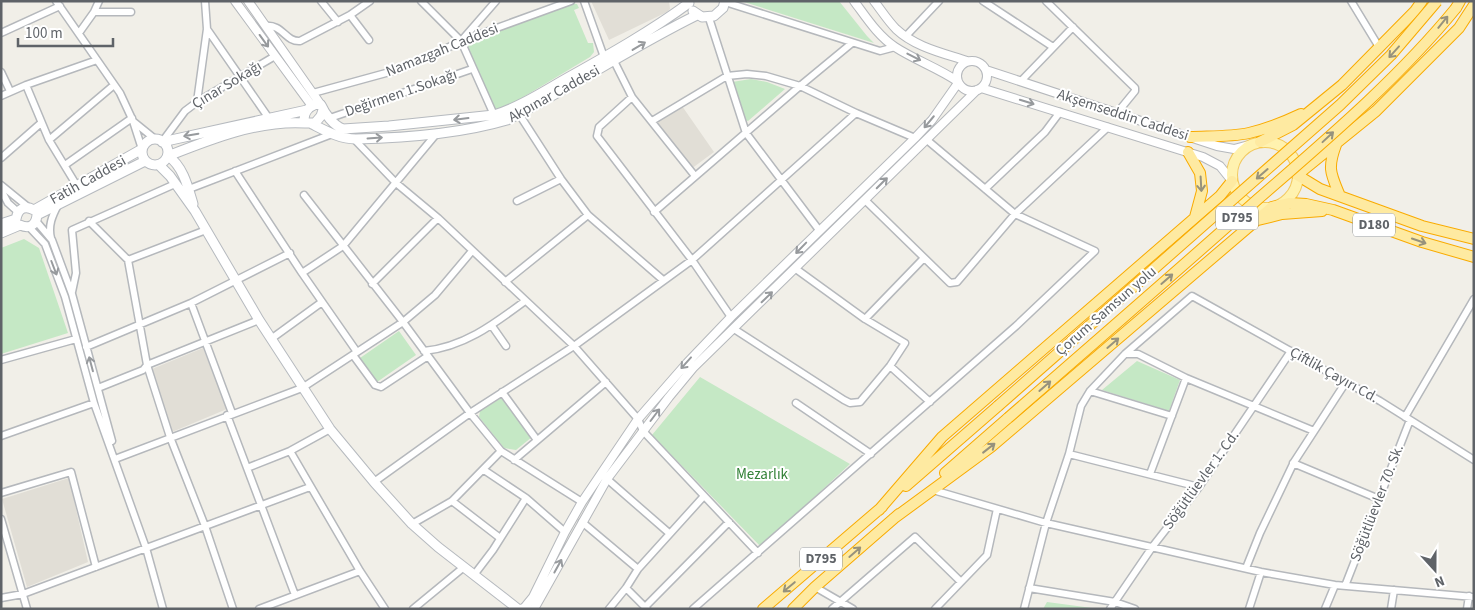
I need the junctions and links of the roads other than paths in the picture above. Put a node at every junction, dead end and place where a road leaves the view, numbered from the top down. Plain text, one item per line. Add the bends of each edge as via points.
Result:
1 (99, 1) edge
2 (206, 1) edge
3 (236, 1) edge
4 (248, 1) edge
5 (321, 1) edge
6 (370, 1) edge
7 (421, 1) edge
8 (496, 1) edge
9 (571, 1) edge
10 (584, 1) edge
11 (854, 1) edge
12 (874, 1) edge
13 (939, 1) edge
14 (983, 1) edge
15 (1046, 1) edge
16 (1351, 1) edge
17 (1422, 1) edge
18 (1437, 1) edge
19 (689, 2) edge
20 (725, 2) edge
21 (58, 4) edge
22 (1458, 4) edge
23 (1474, 5) edge
24 (94, 12) junction
25 (131, 12) dead end
26 (350, 15) junction
27 (697, 15) junction
28 (708, 18) junction
29 (338, 22) junction
30 (265, 26) junction
31 (1073, 27) junction
32 (207, 29) junction
33 (1, 33) edge
34 (79, 33) junction
35 (906, 36) junction
36 (369, 40) dead end
37 (461, 40) junction
38 (852, 43) junction
39 (895, 47) junction
40 (1053, 47) junction
41 (1379, 47) junction
42 (275, 56) junction
43 (604, 57) junction
44 (97, 60) junction
45 (614, 61) junction
46 (967, 61) junction
47 (472, 69) junction
48 (986, 70) junction
49 (1, 72) edge
50 (727, 76) junction
51 (241, 77) junction
52 (1021, 81) junction
53 (958, 82) junction
54 (26, 85) junction
55 (114, 85) junction
56 (800, 86) junction
57 (979, 89) junction
58 (10, 91) junction
59 (313, 93) junction
60 (1, 96) edge
61 (632, 97) junction
62 (197, 102) junction
63 (316, 108) junction
64 (1313, 109) junction
65 (1060, 112) junction
66 (856, 113) junction
67 (519, 114) junction
68 (1116, 114) junction
69 (494, 115) junction
70 (268, 118) junction
71 (330, 118) junction
72 (133, 120) junction
73 (652, 121) junction
74 (41, 123) junction
75 (309, 123) junction
76 (1108, 127) junction
77 (437, 132) junction
78 (746, 133) junction
79 (332, 134) junction
80 (1190, 137) junction
81 (915, 138) junction
82 (354, 139) junction
83 (49, 140) junction
84 (159, 140) junction
85 (927, 140) junction
86 (1260, 142) junction
87 (1336, 144) junction
88 (142, 149) junction
89 (1188, 152) junction
90 (168, 156) junction
91 (1, 158) edge
92 (145, 161) junction
93 (65, 165) junction
94 (159, 165) junction
95 (235, 171) junction
96 (1298, 175) junction
97 (695, 176) junction
98 (561, 179) junction
99 (782, 179) junction
100 (1232, 181) junction
101 (396, 183) junction
102 (175, 184) junction
103 (1, 185) edge
104 (77, 186) junction
105 (189, 188) junction
106 (985, 189) junction
107 (1, 190) edge
108 (304, 195) dead end
109 (1340, 196) junction
110 (865, 200) junction
111 (517, 201) dead end
112 (5, 204) edge
113 (58, 204) junction
114 (1272, 207) junction
115 (1333, 210) junction
116 (195, 211) junction
117 (654, 212) junction
118 (1015, 214) junction
119 (588, 215) junction
120 (27, 217) junction
121 (1195, 217) junction
122 (438, 218) junction
123 (89, 221) junction
124 (1255, 222) junction
125 (1, 224) edge
126 (206, 230) junction
127 (819, 230) junction
128 (1, 233) edge
129 (1474, 239) edge
130 (52, 240) junction
131 (344, 246) junction
132 (472, 250) junction
133 (290, 253) junction
134 (1474, 257) edge
135 (924, 258) junction
136 (128, 260) junction
137 (692, 260) junction
138 (796, 268) junction
139 (302, 273) junction
140 (663, 280) junction
141 (235, 281) junction
142 (505, 282) junction
143 (372, 284) junction
144 (72, 294) junction
145 (1474, 299) edge
146 (525, 301) junction
147 (322, 302) junction
148 (191, 303) junction
149 (731, 317) junction
150 (865, 319) junction
151 (259, 320) junction
152 (403, 322) junction
153 (140, 325) junction
154 (492, 326) junction
155 (734, 329) junction
156 (76, 339) junction
157 (271, 339) junction
158 (204, 340) junction
159 (506, 346) dead end
160 (574, 346) junction
161 (86, 347) junction
162 (1291, 351) junction
163 (355, 354) junction
164 (426, 354) junction
165 (1126, 354) junction
166 (1, 360) edge
167 (147, 365) junction
168 (890, 366) junction
169 (1186, 378) junction
170 (606, 382) junction
171 (1346, 382) junction
172 (98, 388) junction
173 (302, 388) junction
174 (1090, 391) junction
175 (502, 392) junction
176 (930, 402) junction
177 (94, 403) junction
178 (796, 403) dead end
179 (1254, 407) junction
180 (470, 413) junction
181 (230, 414) junction
182 (1172, 416) junction
183 (1407, 418) junction
184 (638, 419) junction
185 (330, 428) junction
186 (643, 431) junction
187 (1314, 431) junction
188 (1, 436) edge
189 (170, 437) junction
190 (537, 440) junction
191 (290, 451) junction
192 (502, 451) junction
193 (871, 454) junction
194 (1069, 454) junction
195 (116, 458) junction
196 (514, 460) junction
197 (1474, 460) edge
198 (1293, 463) junction
199 (247, 468) junction
200 (484, 470) junction
201 (1150, 474) junction
202 (607, 480) junction
203 (374, 482) junction
204 (310, 487) junction
205 (1199, 487) junction
206 (933, 490) junction
207 (1, 493) edge
208 (704, 496) junction
209 (526, 498) junction
210 (1379, 499) junction
211 (452, 501) junction
212 (582, 502) junction
213 (261, 506) junction
214 (997, 509) junction
215 (879, 510) junction
216 (1, 519) edge
217 (894, 519) junction
218 (582, 522) junction
219 (729, 522) junction
220 (1046, 523) junction
221 (412, 524) junction
222 (206, 526) junction
223 (565, 532) junction
224 (669, 533) junction
225 (500, 538) junction
226 (1152, 546) junction
227 (146, 548) junction
228 (758, 552) junction
229 (96, 567) junction
230 (464, 567) junction
231 (1246, 568) junction
232 (638, 569) junction
233 (360, 571) junction
234 (1261, 572) junction
235 (474, 574) junction
236 (960, 581) junction
237 (1335, 585) junction
238 (815, 586) junction
239 (1345, 586) junction
240 (626, 588) junction
241 (1029, 588) junction
242 (1394, 590) junction
243 (24, 594) junction
244 (295, 595) junction
245 (1471, 596) edge
246 (1, 598) edge
247 (841, 602) junction
248 (1115, 602) junction
249 (523, 608) edge
250 (646, 608) edge
251 (27, 609) edge
252 (163, 609) edge
253 (233, 609) edge
254 (259, 609) edge
255 (385, 609) edge
256 (413, 609) edge
257 (534, 609) edge
258 (609, 609) edge
259 (692, 609) edge
260 (763, 609) edge
261 (793, 609) edge
262 (832, 609) edge
263 (853, 609) edge
264 (935, 609) edge
265 (1024, 609) edge
266 (1110, 609) edge
267 (1135, 609) edge
268 (1249, 609) edge
269 (1325, 609) edge
270 (1391, 609) edge
271 (1467, 609) edge

1 - 24 street
2 - 32 street
3 -> 42 street
4 - 30 street
5 - 29 street
6 - 26 street
7 - 37 street
8 - 37 street
9 - 37 street, Namazgah Caddesi
10 - 43 street
11 - 39 street via 878,32
12 - 35 street
13 - 35 street
14 - 40 street
15 - 31 street
16 - 41 street
17 - 41 highway
18 -> 215 highway, Çorum-Samsun yolu / D795, bridge via 1392,55 1340,105
19 - 27 main road
19 - 43 main road, Akpınar Caddesi
20 - 28 main road via 719,13
20 - 38 street
21 - 33 street
21 - 34 street
217 -> 22 highway, Çorum-Samsun yolu / D795, bridge via 1319,146 1389,81
23 - 87 highway via 1459,28 1376,111
24 - 25 street
24 - 34 street
26 - 29 street
26 - 36 street
27 - 28 main road
45 -> 27 main road, Akpınar Caddesi
28 - 50 street
29 - 30 street via 300,42 292,41 275,26
30 - 59 street
31 - 40 street
31 - 68 street via 1136,90
32 - 51 street
32 - 62 street
34 - 44 street
35 - 46 street via 925,47
37 - 47 street
37 - 59 street, Namazgah Caddesi via 397,70
38 - 39 street via 880,51
38 - 56 street
39 -> 53 street
40 - 52 street
41 - 64 highway
42 - 51 street, Çınar Sokağı
42 - 63 street
43 - 69 main road, Akpınar Caddesi
44 - 54 street
44 - 55 street
45 - 61 street
45 - 67 main road, Akpınar Caddesi
46 - 48 street via 978,62
46 - 53 street via 958,69
47 - 69 street
47 - 71 street, Değirmen 1.Sokağı
48 - 52 street, Akşemseddin Caddesi
48 - 57 street via 986,82
49 - 58 street
50 - 56 street via 766,76
50 - 73 street
50 - 78 street
51 - 62 street, Çınar Sokağı
51 - 70 street
52 - 68 street, Akşemseddin Caddesi
53 - 57 street via 966,90
53 -> 81 street via 932,120
54 - 58 street
54 - 74 street
55 - 72 street
55 - 83 street
56 - 66 street
56 - 78 street
57 -> 65 street, Akşemseddin Caddesi
57 - 85 street
58 - 60 street
59 - 63 street
61 - 73 street
61 - 117 street via 599,127 597,136
62 - 84 street, Çınar Sokağı
63 - 70 main road
63 - 71 main road, Akpınar Caddesi
63 - 75 main road via 318,120
63 - 75 main road via 304,118
64 - 80 highway via 1249,133
64 - 86 highway via 1293,125
65 - 76 street, Akşemseddin Caddesi
65 - 106 street via 1045,132
66 - 81 street
66 - 99 street
67 - 77 main road, Akpınar Caddesi via 494,124
67 - 98 street
68 - 80 street, Akşemseddin Caddesi
69 -> 71 main road, Akpınar Caddesi via 352,129 337,126
70 -> 84 main road
72 - 84 street
72 - 88 street
72 - 93 street
73 - 97 street
74 - 83 street
74 - 91 street
75 - 79 main road, Akpınar Caddesi
75 - 90 main road, Akpınar Caddesi via 273,123 249,128
76 - 89 street, Akşemseddin Caddesi
76 - 118 street
82 -> 77 main road, Akpınar Caddesi
77 - 101 street
78 - 97 street
78 - 99 street
79 - 82 main road, Akpınar Caddesi
79 - 95 street
80 - 86 street, Akşemseddin Caddesi via 1234,149
81 - 127 street
82 - 101 street
83 - 93 street
84 - 88 main road via 147,142
84 - 90 main road via 166,146
85 - 106 street
110 -> 85 street
86 - 96 main road via 1272,142 1282,147 1296,164
86 - 100 main road via 1241,151 1234,165
87 - 96 highway
87 - 109 highway via 1330,161 1331,176
88 - 92 main road
88 - 104 main road, Fatih Caddesi
89 - 100 street, Akşemseddin Caddesi via 1220,166
89 -> 121 highway via 1200,173 1202,191
90 - 94 main road
90 - 105 main road via 177,164
92 - 94 main road via 152,166
92 - 113 main road, Fatih Caddesi
93 - 104 street
94 - 102 main road
95 - 105 street
95 - 133 street
96 - 109 highway, D180 via 1320,189
96 - 114 main road via 1290,195
97 - 117 street
98 - 111 street
98 - 119 street
99 - 127 street
99 - 137 street
100 - 114 main road via 1236,191 1247,202
100 - 121 highway
101 - 122 street
101 - 131 street
102 - 116 main road
102 - 123 street
103 - 120 street
104 - 120 main road, Fatih Caddesi
105 - 116 main road
106 - 118 street
107 - 112 street
108 - 131 street
109 - 129 highway, D180 via 1422,226
110 - 135 street
110 - 138 street
112 - 120 street
113 - 120 main road, Fatih Caddesi
113 - 130 street via 49,230
114 - 115 highway, D180 via 1290,203
114 - 124 highway
115 - 124 highway via 1282,214
115 -> 134 highway, D180
116 - 126 main road
117 - 137 street
118 - 135 street via 958,282 950,283
118 - 176 street via 1095,251
119 - 140 street
119 - 142 street
120 - 125 main road, Fatih Caddesi
120 - 128 main road, Fatih Caddesi
120 - 130 street
120 -> 156 street via 45,244 65,296
121 - 215 highway via 942,437
122 - 132 street
122 - 143 street
123 - 136 street
123 - 144 street via 72,230 76,273
206 -> 124 highway via 991,447
126 - 136 street
126 - 141 main road
127 -> 149 street
130 - 144 street
131 - 139 street
131 - 143 street
132 - 142 street
132 - 152 street via 435,295
133 - 139 street
133 - 141 street
135 - 150 street
136 - 153 street
137 - 140 street
137 - 149 street
138 - 150 street
155 -> 138 street
139 - 147 street
140 - 160 street
141 - 148 street
141 - 151 main road
142 - 146 street
143 - 152 street
144 - 161 street
145 - 183 street, Söğütlüevler 70. Sk.
146 - 154 street
146 - 160 street
147 - 157 street
147 - 163 street
148 - 153 street
148 - 158 street
149 -> 184 street
150 - 168 street via 905,343
151 - 157 main road
151 - 158 street
152 - 163 street
152 - 164 street
153 - 161 street
153 - 167 street
154 - 159 street
154 - 164 street via 468,340
155 - 168 street via 850,403 860,402
186 -> 155 street via 693,368
156 - 166 street
156 - 177 street
157 - 173 main road
158 - 167 street
158 - 181 street
160 - 170 street
160 - 175 street
172 -> 161 street
162 - 165 street, Çiftlik Çayırı Cd. via 1192,296
162 - 171 street, Çiftlik Çayırı Cd.
162 - 179 street, Söğütlüevler 1. Cd.
163 - 164 street via 375,385 381,387
163 - 173 street
164 - 180 street
165 - 169 street via 1138,354
165 - 174 street
167 - 172 street via 143,370
167 - 189 street
168 - 176 street
169 - 179 street
169 - 182 street
170 - 184 street
170 - 190 street
171 - 183 street, Çiftlik Çayırı Cd.
171 - 187 street
172 - 195 street
173 - 181 street
173 - 185 main road
174 - 182 street
174 - 194 street via 1082,406
175 - 180 street
175 - 190 street
176 - 193 street
177 - 188 street
177 - 195 street
178 - 193 street
179 - 187 street
179 - 205 street, Söğütlüevler 1. Cd.
180 - 192 street
180 - 203 street
181 - 189 street
181 - 199 street
182 - 201 street
183 - 197 street, Çiftlik Çayırı Cd.
183 - 210 street, Söğütlüevler 70. Sk.
184 - 186 street
184 - 212 street
185 - 191 street
185 - 203 main road
186 - 202 street
186 - 208 street
187 - 198 street
189 - 195 street
189 - 222 street
190 - 196 street
191 - 199 street
191 - 204 street
192 - 196 street
192 - 200 street
193 - 228 street
194 - 201 street
194 - 220 street
195 - 227 street
196 - 212 street
198 - 210 street
198 - 231 street
199 - 213 street
200 - 209 street
200 - 211 street
201 - 205 street
202 - 218 street
202 - 224 street
203 - 221 main road
204 - 213 street
204 - 233 street
205 - 226 street, Söğütlüevler 1. Cd.
206 - 214 street
206 - 217 highway
207 - 229 street via 71,472
208 - 219 street
208 - 224 street
209 - 223 street
209 - 225 street
210 - 239 street, Söğütlüevler 70. Sk.
211 - 221 street
211 - 225 street
212 - 223 street
213 - 222 street
213 - 244 street
214 - 220 street
214 - 236 street via 987,555
215 -> 260 highway, Çorum-Samsun yolu / D795
216 - 243 street
238 -> 217 highway, Çorum-Samsun yolu / D795
218 - 232 street
257 -> 218 street
219 - 228 street
219 - 250 street
220 - 226 street
220 - 241 street
221 - 230 main road
222 - 227 street
222 - 253 street
223 - 249 street via 533,597
224 - 232 street
225 - 235 street
226 - 231 street
226 - 248 street, Söğütlüevler 1. Cd.
227 - 229 street
227 - 252 street
228 - 259 street
229 - 243 street
230 - 235 main road
230 - 256 street
231 - 234 street
232 - 240 street
233 - 244 street
233 - 255 street
234 - 237 street
234 - 268 street
235 - 249 main road
236 - 247 street via 915,537
236 - 264 street
237 - 239 street
237 - 269 street
238 - 247 street
238 - 261 highway, Çorum-Samsun yolu / D795
239 - 242 street
240 - 250 street
240 - 258 street
241 - 248 street
241 - 265 street
242 - 245 street
242 - 270 street
243 - 246 street
243 - 251 street
244 - 254 street
245 - 271 street
247 - 262 street
247 - 263 street
248 - 266 street, Söğütlüevler 1. Cd.
248 - 267 street

